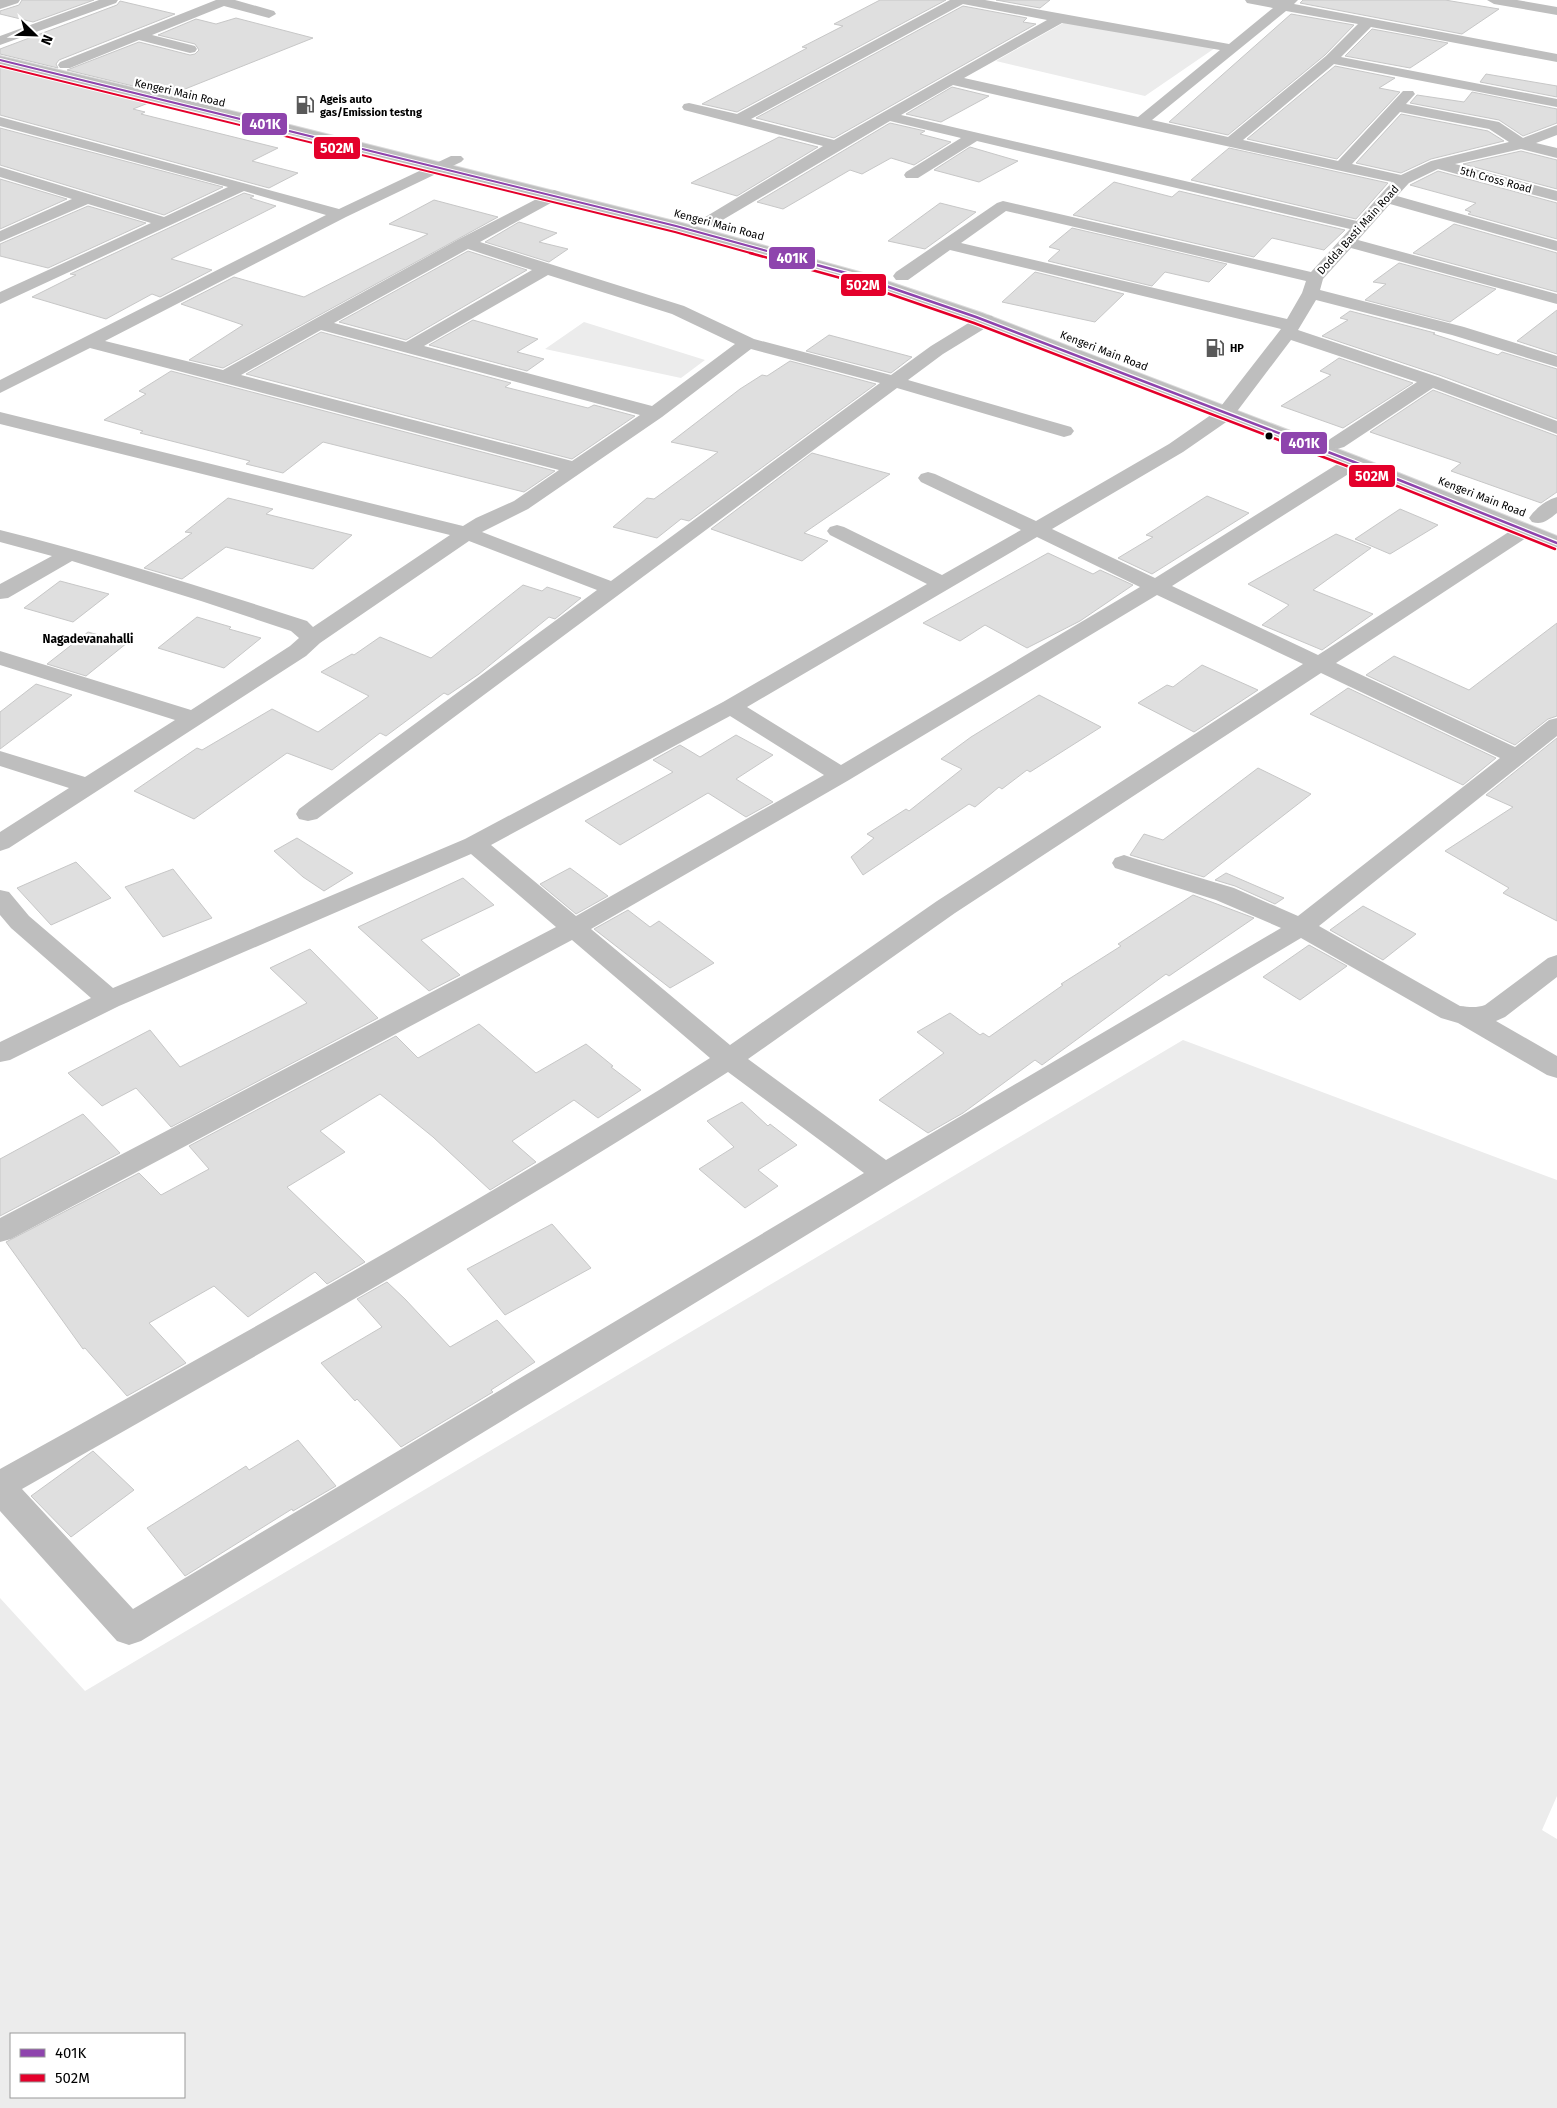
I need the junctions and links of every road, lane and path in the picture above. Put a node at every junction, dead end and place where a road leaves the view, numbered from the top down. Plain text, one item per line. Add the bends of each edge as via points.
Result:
1 (13, 0) edge
2 (111, 0) edge
3 (960, 0) edge
4 (964, 0) edge
5 (1252, 0) edge
6 (1494, 0) edge
7 (225, 1) edge
8 (1512, 1) edge
9 (1287, 3) edge
10 (0, 4) edge
11 (1557, 11) edge
12 (269, 14) dead end
13 (1060, 19) junction
14 (1368, 22) junction
15 (138, 36) junction
16 (0, 42) edge
17 (1230, 48) junction
18 (190, 49) dead end
19 (2, 58) edge
20 (1557, 58) edge
21 (1331, 59) junction
22 (65, 65) junction
23 (1424, 76) junction
24 (952, 80) junction
25 (1557, 103) edge
26 (689, 107) dead end
27 (1396, 107) junction
28 (888, 116) junction
29 (739, 119) junction
30 (0, 121) edge
31 (1139, 123) junction
32 (1557, 130) edge
33 (975, 136) junction
34 (1231, 142) junction
35 (1521, 144) junction
36 (836, 145) junction
37 (1557, 154) edge
38 (456, 159) junction
39 (1436, 164) junction
40 (441, 167) junction
41 (1341, 167) junction
42 (0, 172) edge
43 (912, 176) dead end
44 (1403, 180) junction
45 (242, 186) junction
46 (554, 195) junction
47 (1557, 196) edge
48 (88, 198) junction
49 (1387, 198) junction
50 (340, 214) junction
51 (165, 222) junction
52 (708, 222) junction
53 (1360, 227) junction
54 (1, 236) edge
55 (1347, 242) junction
56 (465, 243) junction
57 (946, 244) junction
58 (1557, 246) edge
59 (547, 268) junction
60 (902, 276) junction
61 (1313, 285) junction
62 (0, 299) edge
63 (1557, 299) edge
64 (986, 320) junction
65 (318, 324) junction
66 (1290, 330) junction
67 (88, 342) junction
68 (748, 343) junction
69 (408, 348) junction
70 (1557, 362) edge
71 (225, 376) junction
72 (896, 382) junction
73 (1431, 382) junction
74 (0, 388) edge
75 (1230, 408) junction
76 (655, 414) junction
77 (0, 418) edge
78 (1557, 428) edge
79 (1064, 431) dead end
80 (1337, 442) junction
81 (1354, 462) junction
82 (575, 468) junction
83 (928, 478) dead end
84 (1557, 502) edge
85 (1540, 525) edge
86 (1036, 529) junction
87 (837, 532) dead end
88 (467, 533) junction
89 (0, 536) edge
90 (1557, 543) edge
91 (70, 554) junction
92 (943, 584) junction
93 (1155, 587) junction
94 (613, 589) junction
95 (0, 593) edge
96 (312, 638) junction
97 (0, 658) edge
98 (1319, 664) junction
99 (731, 707) junction
100 (193, 718) junction
101 (1557, 725) edge
102 (1516, 757) junction
103 (0, 758) edge
104 (841, 775) junction
105 (88, 786) junction
106 (308, 814) dead end
107 (0, 842) edge
108 (474, 844) junction
109 (1124, 863) dead end
110 (0, 898) edge
111 (10, 926) edge
112 (1301, 927) junction
113 (574, 928) junction
114 (1557, 964) edge
115 (110, 1000) junction
116 (1468, 1017) junction
117 (0, 1053) edge
118 (729, 1060) junction
119 (1557, 1068) edge
120 (885, 1174) junction
121 (0, 1231) edge
122 (0, 1487) edge

1 - 10 street
2 - 16 street
3 - 29 street
4 - 13 street
5 - 9 street
6 - 8 street
7 - 12 street
7 - 15 street
8 - 11 street
9 - 14 street
9 - 17 street
13 - 17 street
13 - 24 street
14 - 20 street
14 - 21 street
15 - 18 street
15 - 22 street
17 - 31 street
19 - 22 street, Kengeri Main Road
19 - 40 street, Kengeri Main Road
21 - 23 street
21 - 34 street
22 - 38 street, Kengeri Main Road
23 - 25 street
23 - 27 street
24 - 28 street
24 - 31 street
26 - 29 street
27 - 35 street via 1494,125
27 - 41 street
28 - 33 street
28 - 36 street
29 - 36 street
30 - 45 street
31 - 34 street
32 - 35 street, Dodda Basti Main Road
33 - 43 street
33 - 53 street
34 - 41 street
35 - 37 street
35 - 39 street, Dodda Basti Main Road
36 - 52 street
38 - 40 street
38 - 52 street, Kengeri Main Road
39 - 44 street, Dodda Basti Main Road
39 - 47 street, 5th Cross Road
40 - 46 street, Kengeri Main Road
40 - 50 street
41 - 44 street
42 - 48 street
44 - 49 street, Dodda Basti Main Road
45 - 50 street
45 - 51 street
46 - 56 street
46 - 64 street, Kengeri Main Road via 797,258
48 - 51 street
48 - 54 street
49 - 53 street, Dodda Basti Main Road
49 - 58 street
50 - 67 street
51 - 62 street
52 - 60 street, Kengeri Main Road
53 - 55 street, Dodda Basti Main Road
55 - 61 street, Dodda Basti Main Road
55 - 63 street
56 - 59 street
56 - 65 street
57 - 60 street
57 - 61 street via 1003,206
57 - 66 street
59 - 68 street via 678,310
59 - 69 street
60 - 75 street, Kengeri Main Road
61 - 66 street, Dodda Basti Main Road
61 - 70 street
64 - 72 street via 936,350
64 - 75 street, Kengeri Main Road via 1034,341
65 - 69 street
65 - 71 street
66 - 73 street
66 - 75 street, Dodda Basti Main Road
67 - 71 street
67 - 74 street
68 - 72 street
68 - 76 street
69 - 76 street
71 - 82 street
72 - 79 street
72 - 94 street
73 - 78 street
73 - 80 street
75 - 80 street, Kengeri Main Road
75 - 81 street, Kengeri Main Road
75 - 86 street, Dodda Basti Main Road via 1176,448
76 - 82 street
77 - 88 street
80 - 85 street, Kengeri Main Road
81 - 85 street, Kengeri Main Road
81 - 93 street
82 - 88 street via 521,505 482,522
83 - 86 street
84 - 85 street
85 - 90 street, Kengeri Main Road
85 - 98 street
86 - 92 street, Dodda Basti Main Road
86 - 93 street
87 - 92 street
88 - 94 street
88 - 96 street
89 - 91 street
91 - 95 street
91 - 96 street via 299,626
92 - 99 street, Dodda Basti Main Road
93 - 98 street
93 - 104 street
94 - 106 street
96 - 100 street via 298,651
97 - 100 street
98 - 102 street
98 - 118 street via 946,907
99 - 104 street
99 - 108 street, Dodda Basti Main Road
100 - 105 street
101 - 102 street
102 - 112 street
103 - 105 street
104 - 113 street
105 - 107 street
108 - 113 street
108 - 115 street, Dodda Basti Main Road
109 - 112 street via 1225,894
110 - 111 street
111 - 115 street
112 - 116 street via 1451,1012
112 - 120 street
113 - 118 street
113 - 121 street
114 - 116 street via 1495,1011
115 - 117 street, Dodda Basti Main Road
116 - 119 street
118 - 120 street
118 - 122 street via 325,1302
120 - 122 street via 129,1630

